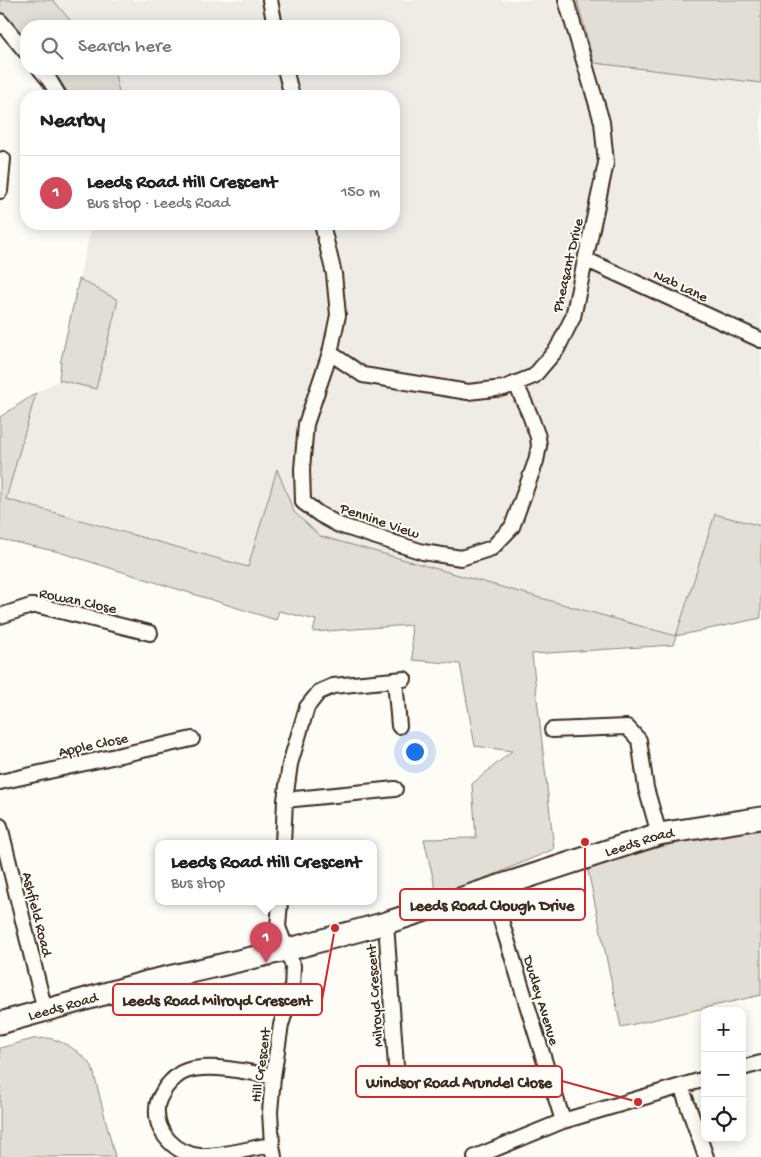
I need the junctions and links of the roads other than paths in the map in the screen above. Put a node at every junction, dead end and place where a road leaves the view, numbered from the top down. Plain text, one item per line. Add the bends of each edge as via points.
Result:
1 (270, 0) edge
2 (566, 0) edge
3 (274, 20) edge
4 (0, 21) edge
5 (20, 45) edge
6 (45, 75) edge
7 (287, 75) edge
8 (56, 90) edge
9 (290, 90) edge
10 (3, 159) dead end
11 (0, 191) edge
12 (323, 230) edge
13 (587, 260) junction
14 (761, 340) edge
15 (330, 353) junction
16 (516, 384) junction
17 (0, 616) edge
18 (150, 633) dead end
19 (399, 726) dead end
20 (552, 730) dead end
21 (192, 739) dead end
22 (0, 782) edge
23 (395, 789) dead end
24 (285, 800) junction
25 (761, 818) edge
26 (0, 826) edge
27 (659, 834) junction
28 (283, 840) edge
29 (4, 859) edge
30 (491, 888) junction
31 (280, 905) edge
32 (386, 923) junction
33 (286, 950) junction
34 (45, 1011) junction
35 (0, 1023) edge
36 (761, 1063) edge
37 (396, 1066) dead end
38 (746, 1067) edge
39 (273, 1077) junction
40 (701, 1080) edge
41 (681, 1086) junction
42 (563, 1121) junction
43 (273, 1151) edge
44 (484, 1155) edge
45 (706, 1157) edge

1 - 3 street
2 - 13 street, Pheasant Drive via 602,122 606,163
4 - 5 street
6 - 8 street
7 - 9 street
10 - 11 street
12 - 15 street, Pennine View via 334,274 338,315
13 - 14 street, Nab Lane
13 - 16 street, Pheasant Drive via 573,317 557,349 534,376
15 - 16 street, Pheasant Drive via 363,375 372,377 468,392
15 - 16 street, Pennine View via 306,424 303,502 339,525 424,552 461,558 492,548 512,526 539,446
17 - 18 street, Rowan Close via 40,606
19 - 24 street via 400,680 333,686 319,692 307,707 290,764
20 - 27 street via 627,727 639,740 646,788
21 - 22 street, Apple Close
23 - 24 street
24 - 28 street
25 - 27 main road, Leeds Road
26 - 29 street, Ashfield Road
27 - 30 main road, Leeds Road
29 - 34 street, Ashfield Road
30 - 32 main road, Leeds Road
30 - 42 street, Dudley Avenue
31 - 33 street, Hill Crescent via 278,927
32 - 33 main road, Leeds Road
32 - 37 street, Milroyd Crescent
33 - 34 main road, Leeds Road via 147,982
33 - 39 street, Hill Crescent via 292,966 292,990 281,1025
34 - 35 main road, Leeds Road
36 - 38 street
39 - 43 street, Hill Crescent via 270,1112
39 - 43 street via 208,1068 184,1071 170,1082 156,1107 163,1135 172,1145 190,1155 202,1157
40 - 41 street
41 - 42 street
41 - 45 street
42 - 44 street

